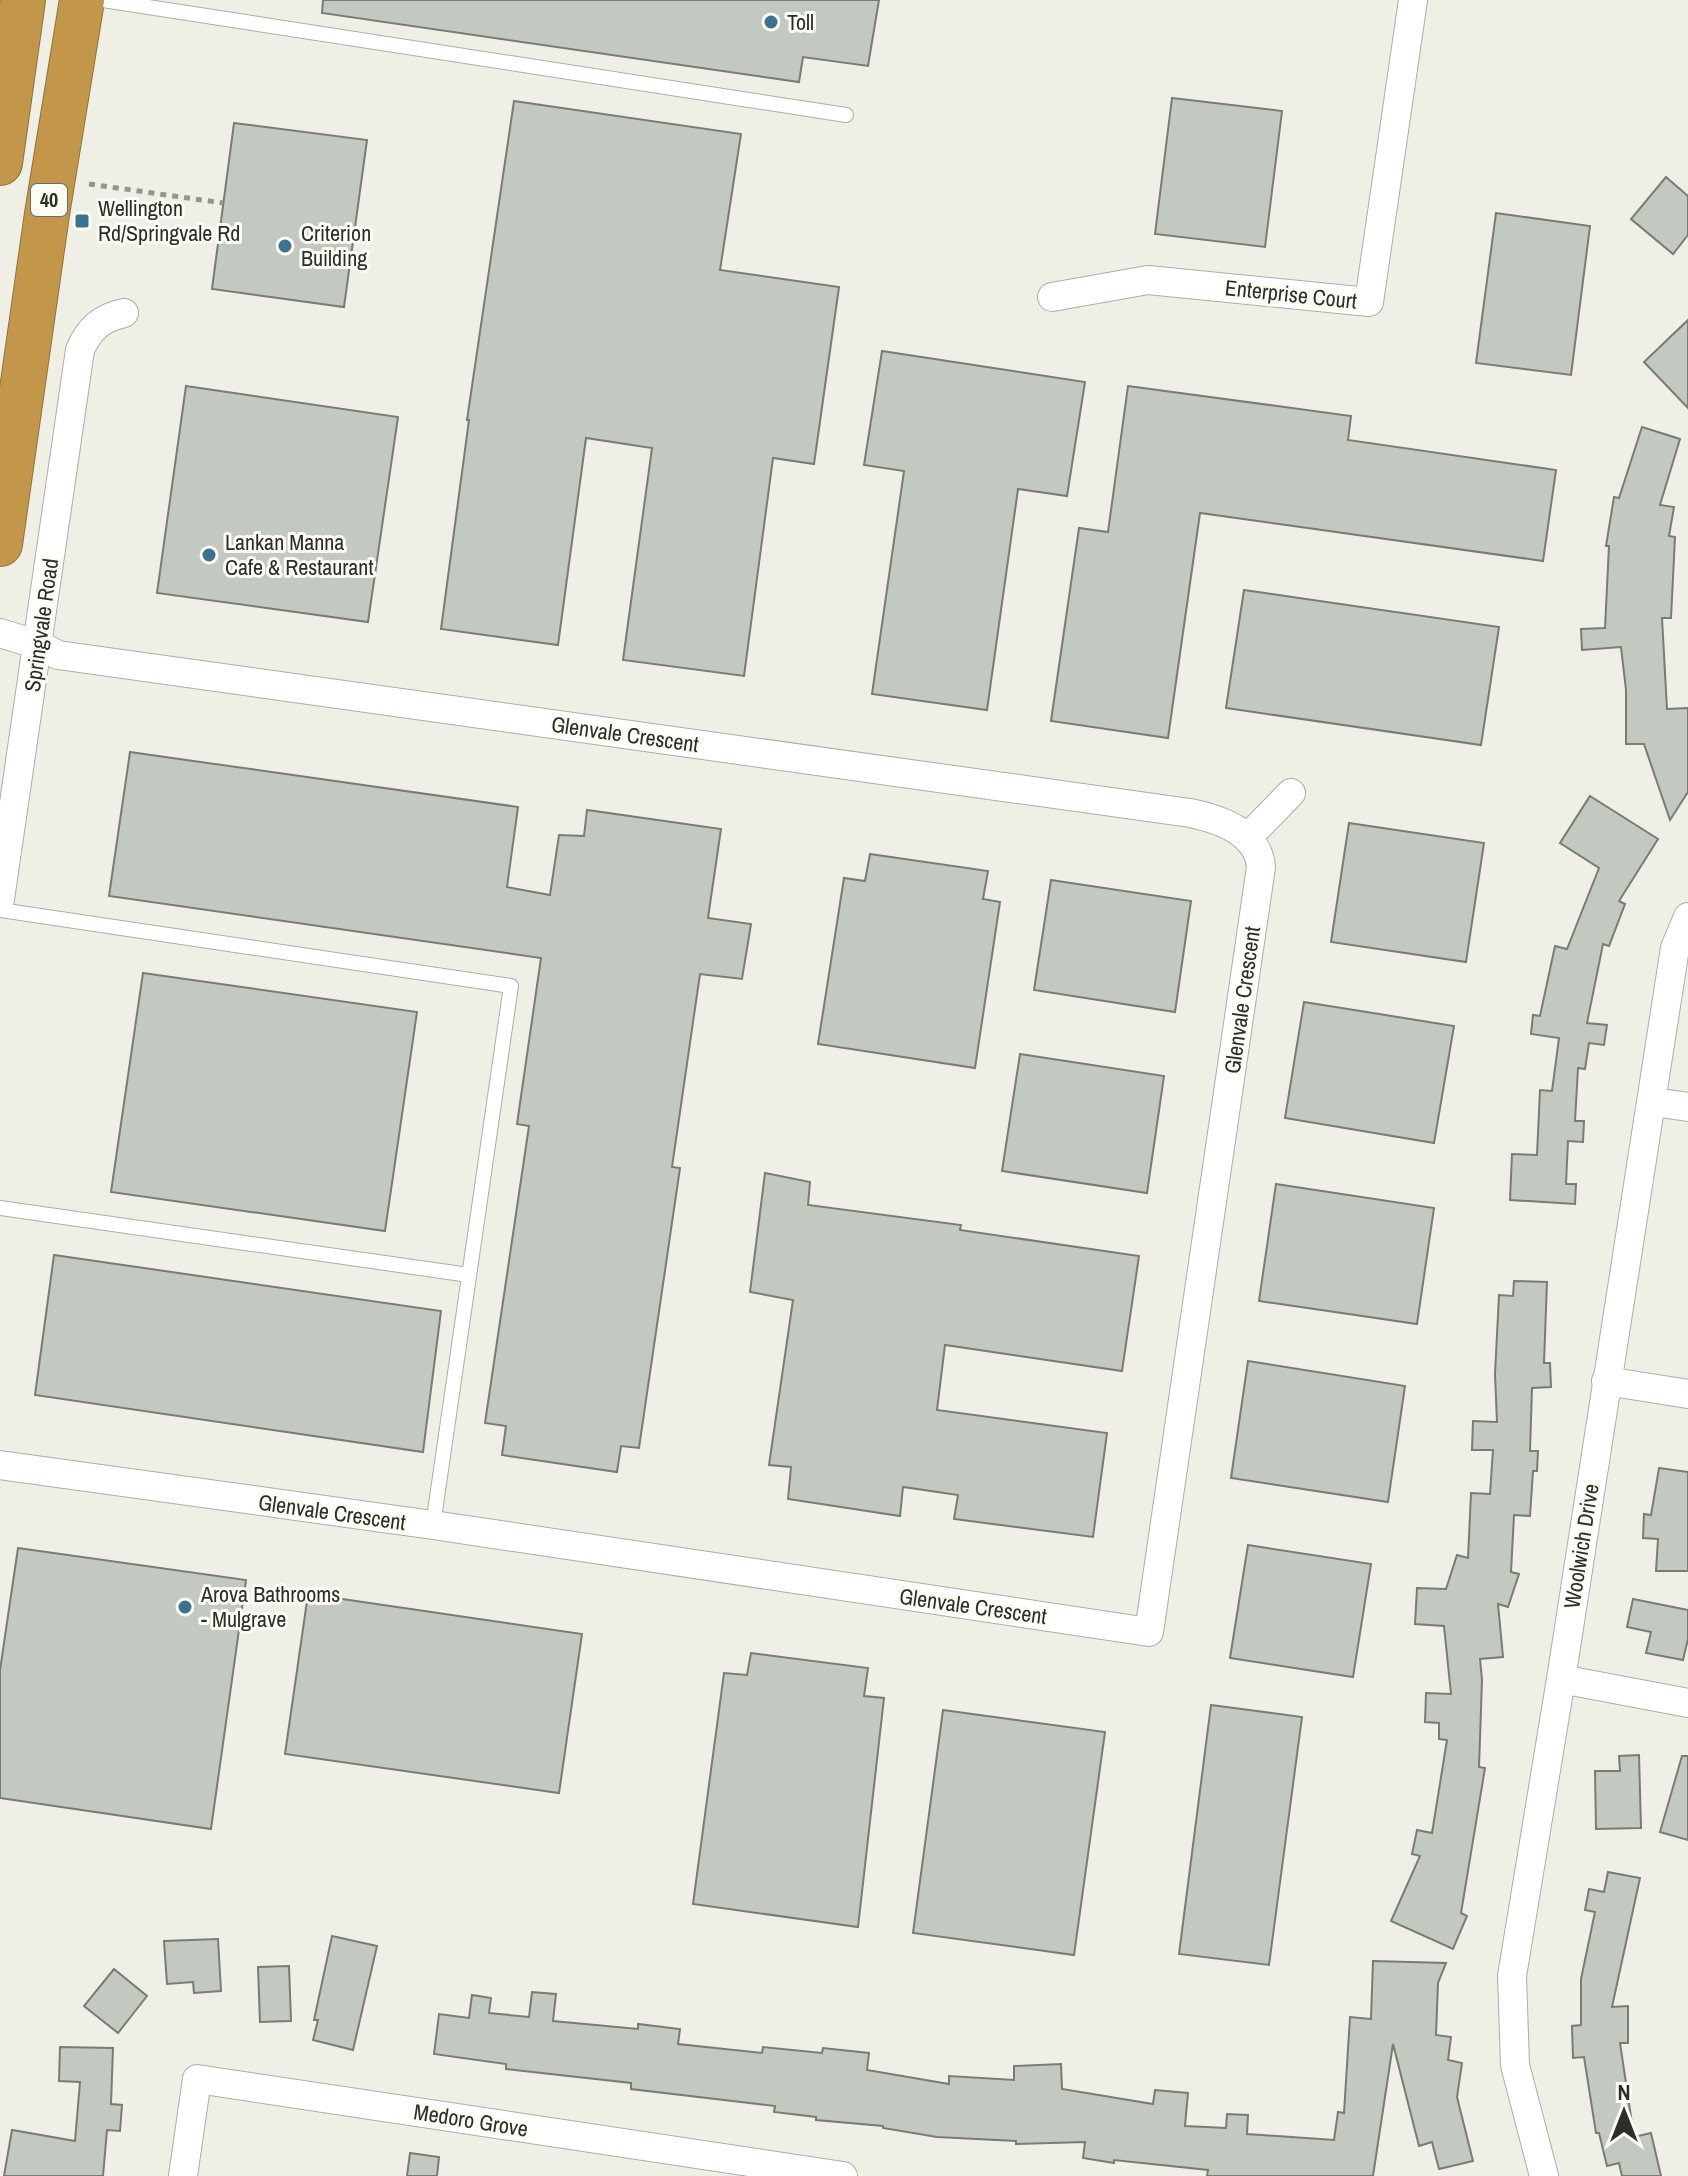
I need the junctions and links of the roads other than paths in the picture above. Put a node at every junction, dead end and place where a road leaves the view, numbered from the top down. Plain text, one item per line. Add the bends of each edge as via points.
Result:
1 (23, 0) edge
2 (82, 0) edge
3 (103, 0) edge
4 (1413, 0) edge
5 (846, 115) dead end
6 (0, 163) edge
7 (1052, 297) dead end
8 (124, 313) dead end
9 (0, 544) edge
10 (0, 633) edge
11 (39, 645) junction
12 (1291, 793) dead end
13 (1247, 838) junction
14 (0, 899) edge
15 (0, 910) edge
16 (1688, 917) edge
17 (1653, 1102) junction
18 (1688, 1107) edge
19 (0, 1208) edge
20 (469, 1275) junction
21 (1606, 1381) junction
22 (1688, 1394) edge
23 (0, 1465) edge
24 (433, 1525) junction
25 (1561, 1679) junction
26 (1688, 1703) edge
27 (183, 2176) edge
28 (843, 2176) edge
29 (1544, 2176) edge

1 - 6 highway
2 - 9 highway, 40
3 - 5 lane
4 - 7 street, Enterprise Court via 1369,302 1148,280
8 - 11 street, Springvale Road via 107,317 90,331 80,350
10 - 11 street, Glenvale Crescent
11 - 13 street, Glenvale Crescent via 58,655 1190,813 1223,822
11 - 14 street, Springvale Road
12 - 13 street
13 - 24 street, Glenvale Crescent via 1261,867 1149,1632
15 - 20 lane via 511,986
16 - 17 street, Woolwich Drive via 1675,948
17 - 18 street
17 - 21 street, Woolwich Drive
19 - 20 lane
20 - 24 lane
21 - 22 street
21 - 25 street, Woolwich Drive
23 - 24 street, Glenvale Crescent
25 - 26 street
25 - 29 street, Woolwich Drive via 1512,1976 1515,2065
27 - 28 street, Medoro Grove via 197,2079

